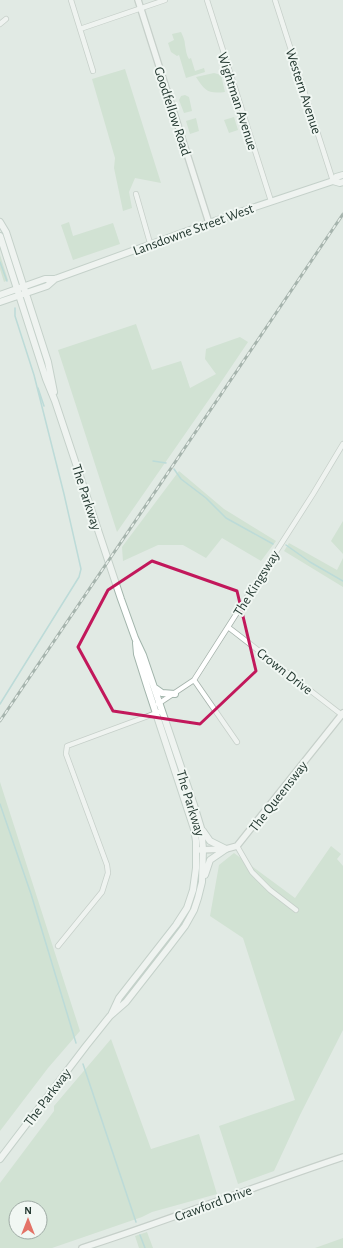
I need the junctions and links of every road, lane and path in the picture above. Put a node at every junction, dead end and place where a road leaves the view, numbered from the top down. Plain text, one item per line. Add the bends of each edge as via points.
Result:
1 (71, 0) edge
2 (138, 0) edge
3 (165, 0) edge
4 (206, 0) edge
5 (276, 0) edge
6 (141, 8) junction
7 (6, 19) dead end
8 (0, 24) edge
9 (80, 29) junction
10 (93, 71) dead end
11 (343, 175) edge
12 (333, 181) junction
13 (343, 182) edge
14 (136, 194) dead end
15 (271, 201) junction
16 (0, 222) edge
17 (209, 223) junction
18 (0, 236) edge
19 (150, 243) junction
20 (55, 279) junction
21 (24, 286) junction
22 (17, 289) junction
23 (26, 293) junction
24 (0, 295) edge
25 (19, 296) junction
26 (0, 302) edge
27 (55, 401) junction
28 (343, 444) edge
29 (228, 627) junction
30 (135, 638) junction
31 (194, 680) junction
32 (154, 687) junction
33 (175, 694) junction
34 (158, 709) junction
35 (342, 717) edge
36 (237, 742) dead end
37 (201, 828) junction
38 (237, 846) junction
39 (226, 849) junction
40 (200, 850) junction
41 (201, 887) junction
42 (296, 910) dead end
43 (58, 946) dead end
44 (110, 1016) junction
45 (343, 1157) edge
46 (0, 1159) edge
47 (82, 1248) edge

1 - 9 street
2 - 6 street, Goodfellow Road
3 - 6 street
4 - 15 street, Wightman Avenue
5 - 12 street, Western Avenue
6 - 9 street
6 - 17 street, Goodfellow Road
7 - 8 street
9 - 10 street
11 - 12 main road, Lansdowne Street West
12 - 13 main road, Lansdowne Street West
12 - 15 main road, Lansdowne Street West
14 - 19 street
15 - 17 main road, Lansdowne Street West
16 - 21 main road, The Parkway via 6,232
17 - 19 main road, Lansdowne Street West
18 - 22 main road, The Parkway
19 - 20 main road, Lansdowne Street West
20 - 21 main road, Lansdowne Street West via 45,279
20 - 23 main road, Lansdowne Street West via 47,286
21 - 22 main road, Lansdowne Street West
21 - 23 main road, The Parkway
22 - 24 main road, Lansdowne Street West
22 - 25 main road, The Parkway
23 - 25 main road, Lansdowne Street West
23 - 27 main road, The Parkway via 48,362
25 - 26 main road, Lansdowne Street West
25 - 27 main road, The Parkway
27 - 30 main road, The Parkway
28 - 29 street, The Kingsway
29 - 31 street, The Kingsway
29 - 35 street, Crown Drive
30 - 32 main road, The Parkway
30 - 34 main road, The Parkway via 137,654
31 - 33 street, The Kingsway
31 - 36 street
32 - 33 main road via 162,693
32 - 34 main road, The Parkway
33 - 34 street, The Kingsway
34 - 37 main road, The Parkway
34 - 40 main road, The Parkway
34 - 43 street, The Kingsway via 67,746 66,754 108,873 102,892
35 - 38 street, The Queensway
37 - 39 main road via 205,836
37 - 40 main road, The Parkway
38 - 39 street
38 - 42 street via 252,872
39 - 40 street
39 - 41 main road via 209,862
40 - 41 main road, The Parkway
40 - 44 main road, The Parkway via 187,908 119,998
41 - 44 main road, The Parkway via 194,910 185,926 126,1002
44 - 46 main road, The Parkway
45 - 47 street, Crawford Drive

